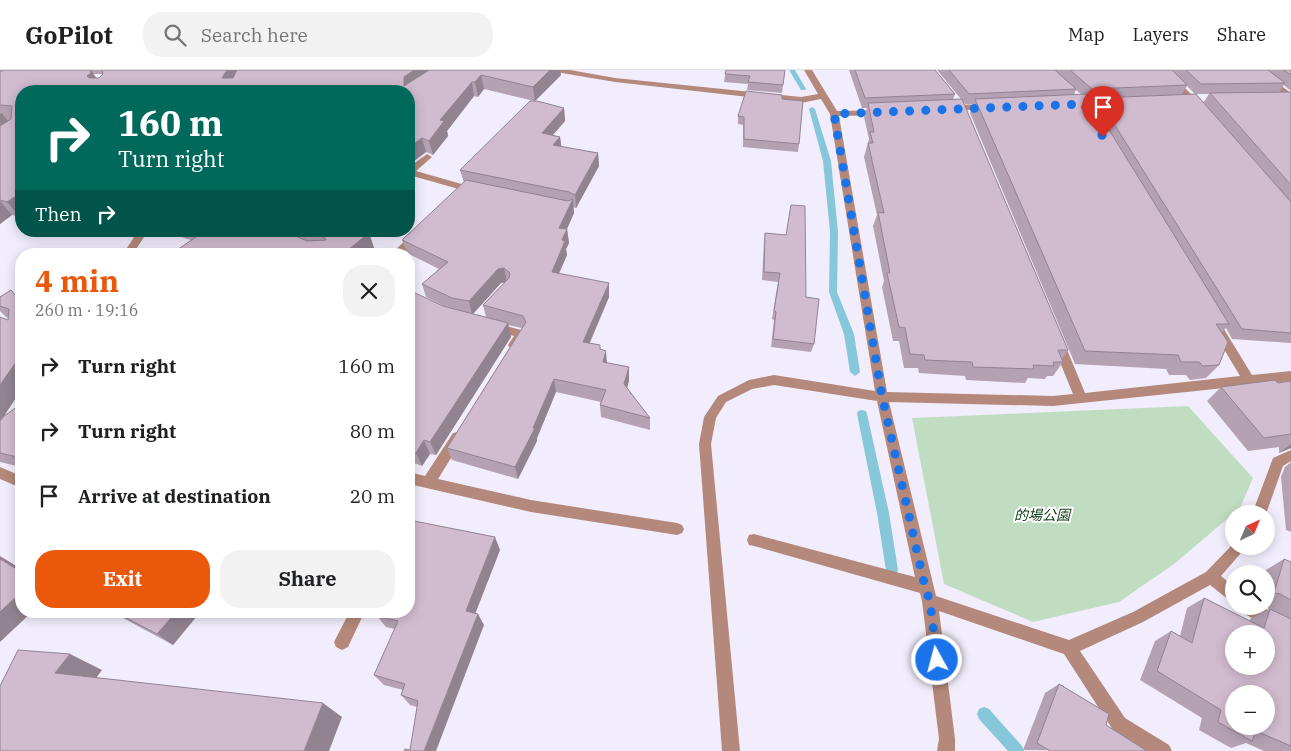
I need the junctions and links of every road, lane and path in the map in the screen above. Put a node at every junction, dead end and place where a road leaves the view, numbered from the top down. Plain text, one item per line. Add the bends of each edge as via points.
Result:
1 (556, 70) edge
2 (808, 70) edge
3 (1163, 70) edge
4 (1255, 70) edge
5 (570, 71) edge
6 (823, 96) junction
7 (1275, 97) edge
8 (999, 107) edge
9 (932, 109) edge
10 (893, 111) edge
11 (1205, 113) edge
12 (834, 114) junction
13 (427, 157) dead end
14 (415, 167) edge
15 (415, 174) edge
16 (486, 193) edge
17 (424, 228) edge
18 (415, 236) edge
19 (139, 237) edge
20 (414, 237) edge
21 (132, 248) edge
22 (402, 248) edge
23 (1214, 322) edge
24 (484, 324) edge
25 (1051, 326) edge
26 (506, 359) edge
27 (1291, 376) edge
28 (1249, 380) junction
29 (882, 396) junction
30 (1081, 398) junction
31 (465, 424) edge
32 (1291, 455) edge
33 (0, 473) edge
34 (15, 479) edge
35 (415, 479) edge
36 (430, 482) junction
37 (1262, 505) edge
38 (678, 530) dead end
39 (754, 540) dead end
40 (1232, 555) edge
41 (1211, 577) junction
42 (1225, 589) edge
43 (927, 594) junction
44 (1261, 615) edge
45 (354, 618) edge
46 (1291, 631) edge
47 (342, 642) dead end
48 (1069, 648) junction
49 (731, 751) edge
50 (946, 751) edge
51 (1164, 751) edge

1 - 5 street
2 - 6 street
3 - 11 street
4 - 7 street via 1291,97
5 - 6 street via 615,80 801,100
6 - 12 street
8 - 9 street
10 - 12 street
12 - 29 street
13 - 14 street
15 - 16 street via 463,192
17 - 18 street
19 - 21 street
20 - 22 street
23 - 28 street
24 - 26 street via 521,334
25 - 30 street
27 - 28 street
28 - 30 street
29 - 30 street via 1053,401
29 - 43 street
29 - 49 street via 774,380 749,385 722,399 710,417 705,444
31 - 36 street
32 - 37 street via 1278,462
33 - 34 street
35 - 36 street
36 - 38 street via 531,506
39 - 43 street
40 - 41 street
41 - 42 street
41 - 48 street via 1138,617
43 - 48 street
43 - 50 street
44 - 46 street
45 - 47 street
48 - 51 street via 1119,724

